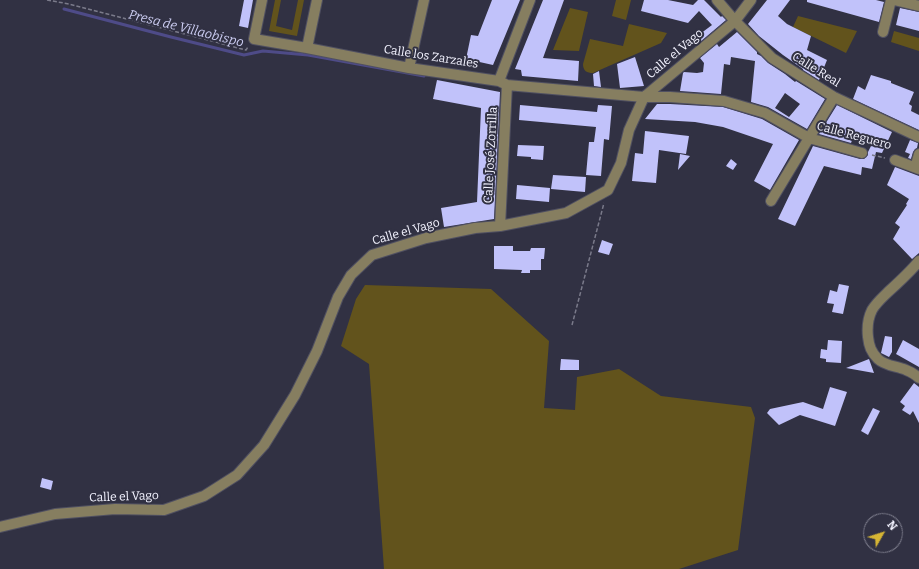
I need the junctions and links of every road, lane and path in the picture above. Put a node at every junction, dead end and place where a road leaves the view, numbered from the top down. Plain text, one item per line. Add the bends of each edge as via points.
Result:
1 (47, 0) edge
2 (262, 0) edge
3 (317, 0) edge
4 (424, 0) edge
5 (530, 0) edge
6 (716, 0) edge
7 (751, 0) edge
8 (892, 0) edge
9 (919, 6) edge
10 (735, 21) junction
11 (883, 32) dead end
12 (254, 39) junction
13 (307, 48) junction
14 (409, 68) junction
15 (503, 83) junction
16 (644, 97) junction
17 (834, 97) junction
18 (919, 137) edge
19 (809, 138) junction
20 (862, 153) joint
21 (919, 154) edge
22 (895, 160) joint
23 (919, 168) edge
24 (608, 190) junction
25 (770, 201) dead end
26 (500, 226) junction
27 (919, 261) edge
28 (572, 325) dead end
29 (919, 378) edge
30 (0, 527) edge

1 - 12 path via 246,50
2 - 12 street
3 - 13 street
4 - 14 street
5 - 15 street, Calle José Zorrilla
6 - 10 street, Calle Real
7 - 10 street, Calle el Vago
8 - 9 street
8 - 11 street
10 - 16 street, Calle el Vago
10 - 17 street, Calle Real via 772,58
12 - 13 street, Calle los Zarzales
13 - 14 street, Calle los Zarzales
14 - 15 street, Calle los Zarzales
15 - 16 street, Calle los Zarzales
15 - 26 street, Calle José Zorrilla
16 - 19 street, Calle Reguero via 724,101 765,113
16 - 24 street, Calle el Vago via 629,130 621,164
17 - 18 street, Calle Real
17 - 19 street
19 - 20 street, Calle Reguero
19 - 25 street
20 - 22 path, Calle Reguero
21 - 23 street
22 - 23 street, Calle Reguero
24 - 26 street, Calle el Vago via 566,212
24 - 28 path
26 - 30 street, Calle el Vago via 475,228 426,238 372,255 351,275 338,297 317,351 264,445 237,474 204,496 164,510 115,509 55,514
27 - 29 street via 879,300 872,310 867,331 869,346 879,360 915,374

